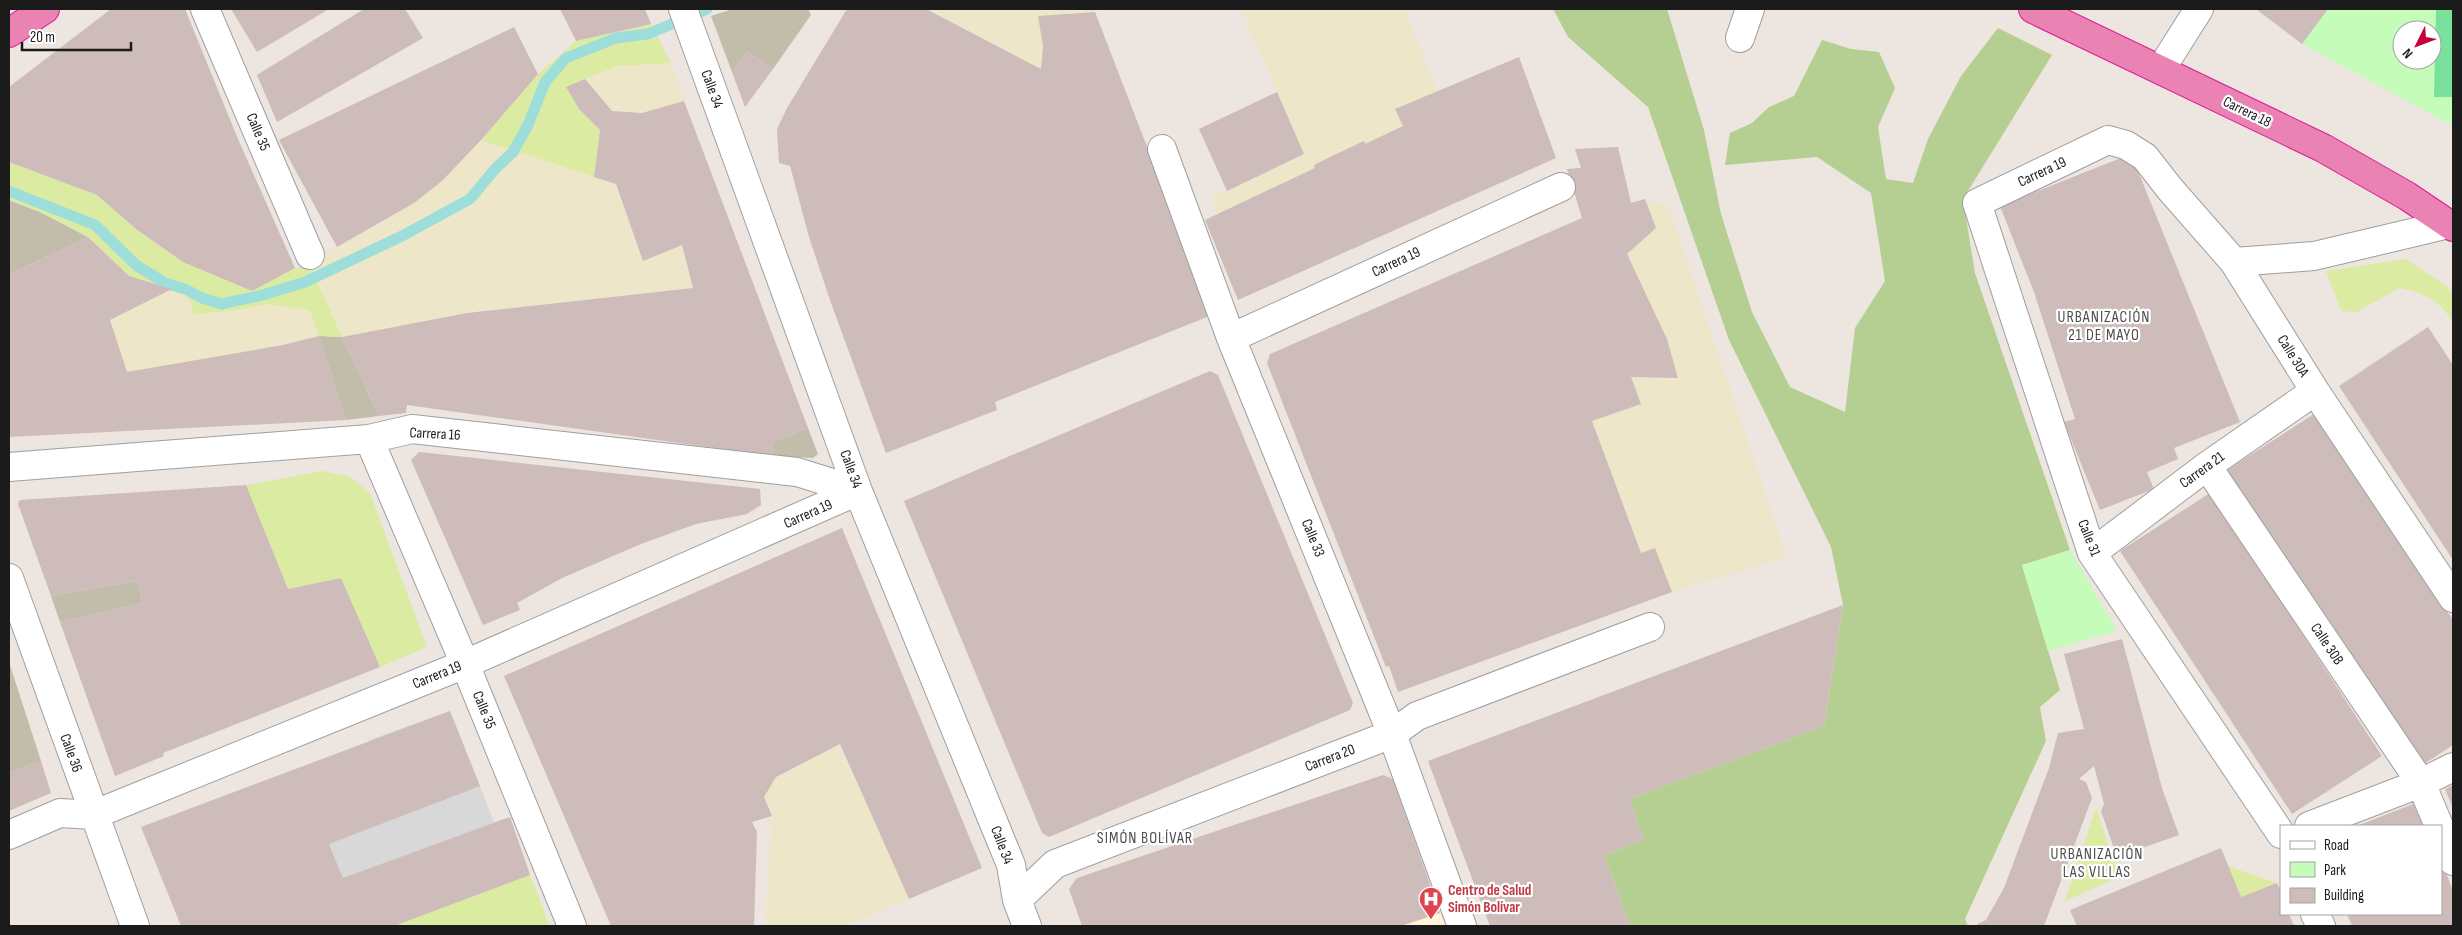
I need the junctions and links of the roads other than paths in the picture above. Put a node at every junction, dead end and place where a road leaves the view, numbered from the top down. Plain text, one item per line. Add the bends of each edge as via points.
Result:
1 (44, 9) edge
2 (205, 9) edge
3 (683, 9) edge
4 (1750, 9) edge
5 (2033, 9) edge
6 (2199, 9) edge
7 (9, 33) edge
8 (1740, 38) dead end
9 (2161, 70) junction
10 (2108, 140) joint
11 (1162, 149) dead end
12 (1561, 187) dead end
13 (1977, 203) joint
14 (2451, 226) edge
15 (310, 255) dead end
16 (2234, 262) junction
17 (1231, 338) junction
18 (2315, 391) junction
19 (369, 440) junction
20 (2206, 466) junction
21 (9, 467) edge
22 (858, 492) junction
23 (2092, 553) junction
24 (9, 578) edge
25 (2453, 598) edge
26 (1650, 627) dead end
27 (465, 664) junction
28 (1392, 734) junction
29 (2453, 767) edge
30 (2422, 782) junction
31 (93, 815) junction
32 (2312, 825) edge
33 (2439, 825) edge
34 (2280, 833) edge
35 (2442, 833) edge
36 (9, 835) edge
37 (2453, 861) edge
38 (1017, 900) junction
39 (135, 926) edge
40 (572, 926) edge
41 (1027, 926) edge
42 (1462, 926) edge

1 - 7 highway
2 - 15 street, Calle 35
3 - 22 street, Calle 34
4 - 8 street
5 - 9 highway, Carrera 18
6 - 9 street
9 - 14 highway, Carrera 18 via 2323,148
10 - 13 street, Carrera 19
10 - 16 street, Calle 30A via 2126,145 2145,157
11 - 17 street, Calle 33
12 - 17 street, Carrera 19
13 - 23 street, Calle 31
14 - 16 street via 2314,256
16 - 18 street, Calle 30A
17 - 28 street, Calle 33
18 - 20 street, Carrera 21
18 - 25 street, Calle 30A
19 - 21 street, Carrera 16
19 - 22 street, Carrera 16 via 412,430 797,472
19 - 27 street, Calle 35
20 - 23 street, Carrera 21
20 - 30 street, Calle 30B
22 - 27 street, Carrera 19
22 - 38 street, Calle 34 via 1011,865
23 - 34 street, Calle 31
24 - 31 street, Calle 36
26 - 28 street, Carrera 20 via 1417,716
27 - 31 street, Carrera 19
27 - 40 street, Calle 35
28 - 38 street, Carrera 20 via 1055,864
28 - 42 street, Calle 33
29 - 30 street
30 - 32 street
30 - 33 street, Calle 30B
31 - 36 street, Carrera 19 via 60,813
31 - 39 street, Calle 36
35 - 37 street
38 - 41 street, Calle 34

